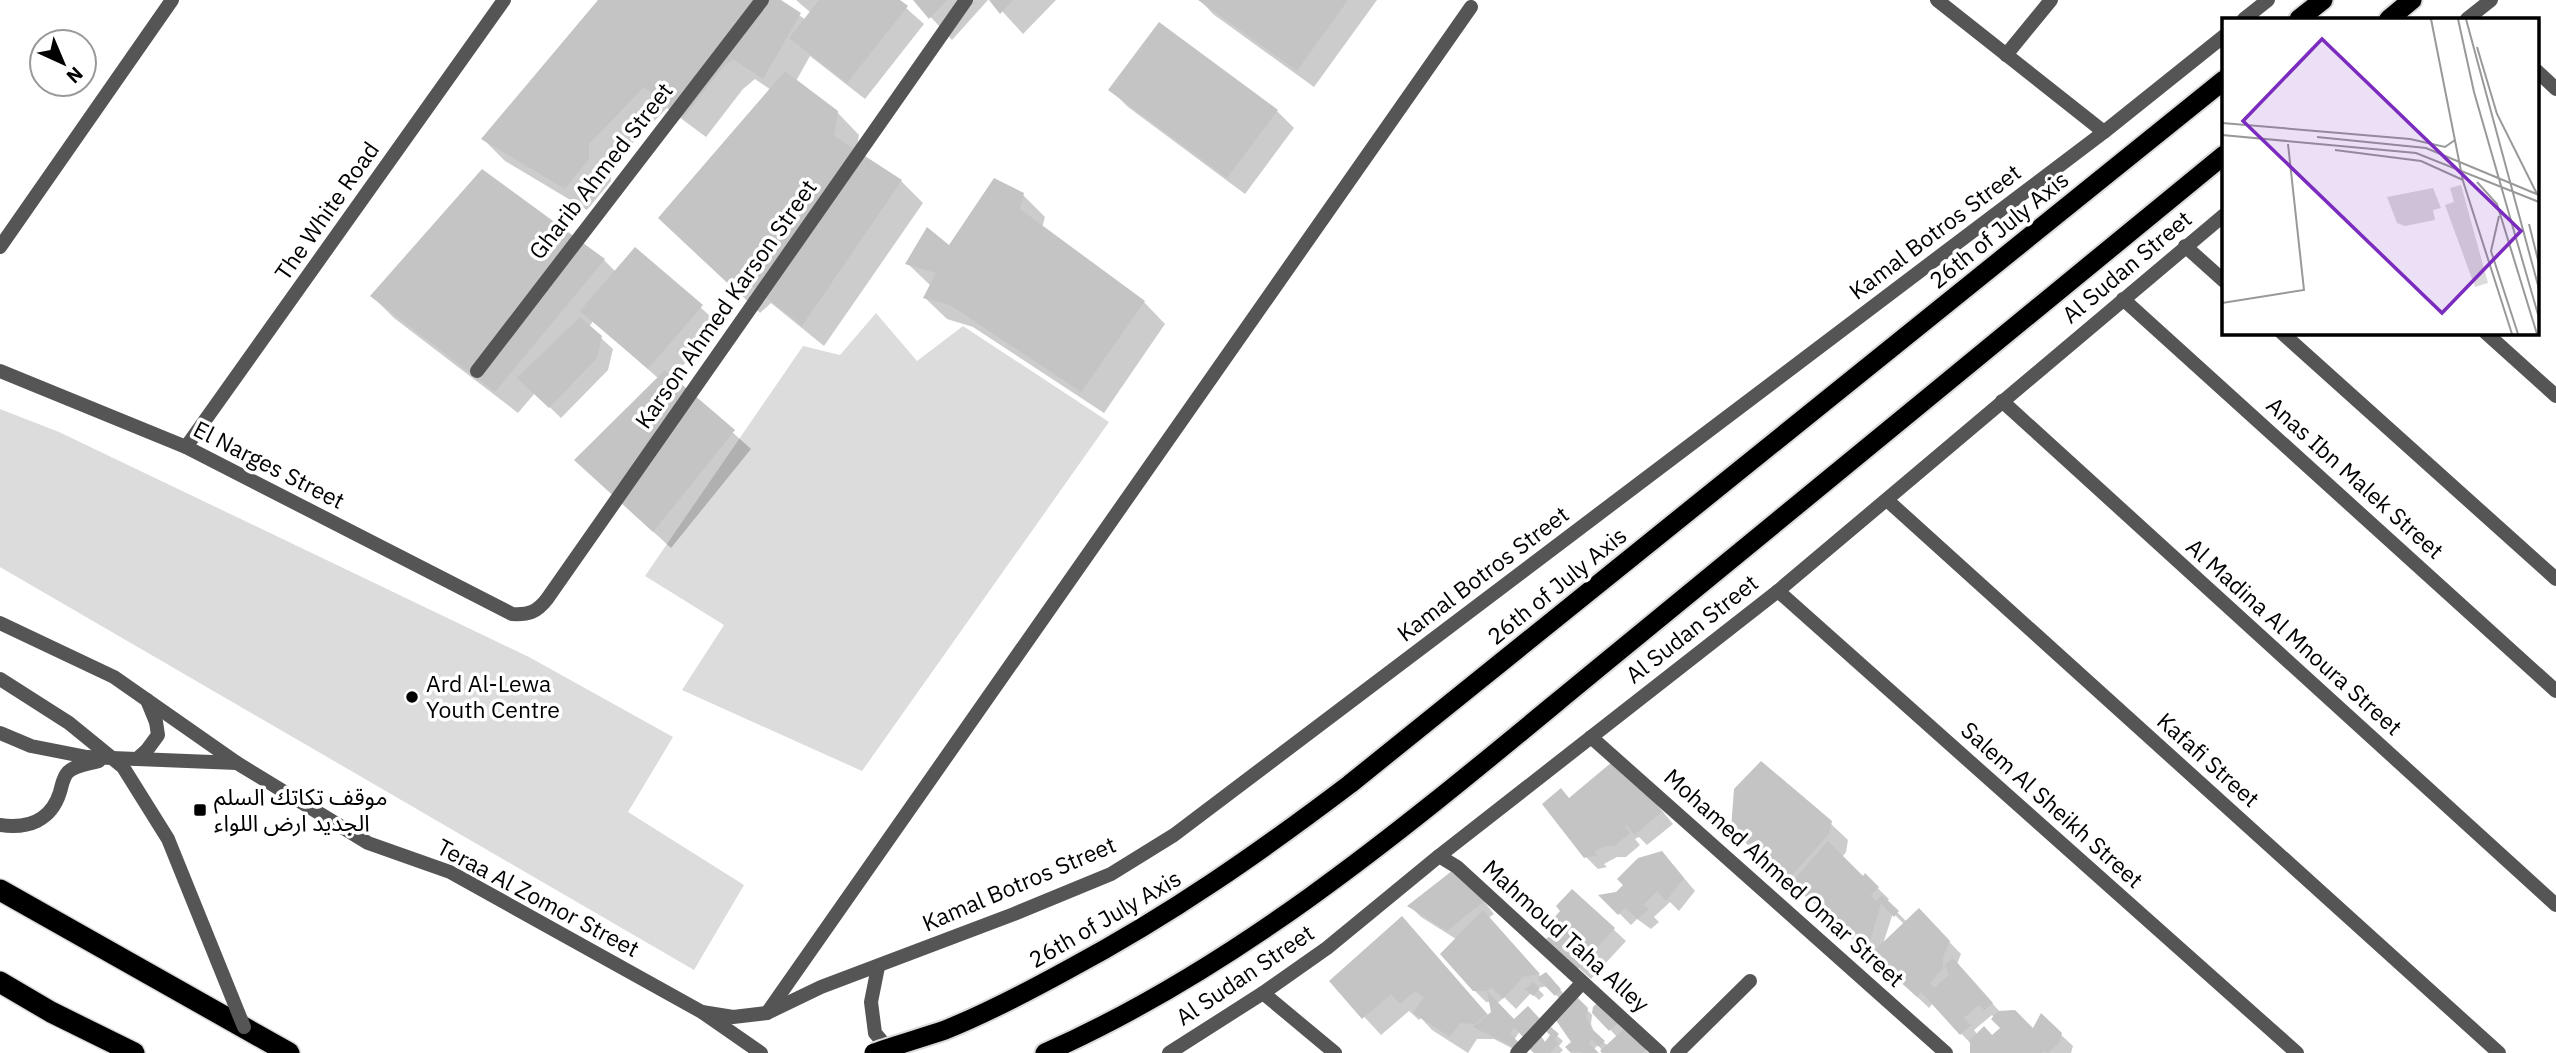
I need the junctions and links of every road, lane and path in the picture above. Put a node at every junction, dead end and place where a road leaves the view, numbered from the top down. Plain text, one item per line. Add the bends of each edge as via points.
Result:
1 (172, 0) edge
2 (504, 0) edge
3 (762, 0) edge
4 (966, 0) edge
5 (2051, 0) edge
6 (2268, 0) edge
7 (2323, 0) edge
8 (2412, 0) edge
9 (2491, 0) edge
10 (1945, 2) edge
11 (1472, 7) dead end
12 (2474, 17) edge
13 (2245, 18) edge
14 (2300, 18) edge
15 (2390, 18) edge
16 (2222, 38) edge
17 (2006, 55) junction
18 (2538, 72) edge
19 (2222, 82) edge
20 (2556, 89) edge
21 (2104, 132) junction
22 (2222, 157) edge
23 (2222, 217) edge
24 (2185, 246) junction
25 (0, 247) edge
26 (2222, 279) edge
27 (2123, 299) junction
28 (2283, 334) edge
29 (2487, 334) edge
30 (0, 371) edge
31 (477, 371) dead end
32 (2556, 396) edge
33 (2002, 401) junction
34 (187, 447) junction
35 (1887, 500) junction
36 (2556, 579) edge
37 (1778, 591) junction
38 (512, 614) joint
39 (0, 623) edge
40 (0, 679) edge
41 (2556, 691) edge
42 (147, 700) junction
43 (0, 733) edge
44 (1591, 737) junction
45 (110, 757) junction
46 (137, 759) junction
47 (237, 763) junction
48 (0, 825) edge
49 (1439, 856) junction
50 (0, 890) edge
51 (2556, 905) edge
52 (878, 967) junction
53 (1750, 981) dead end
54 (0, 982) edge
55 (1583, 984) junction
56 (1263, 993) junction
57 (702, 1012) junction
58 (767, 1013) junction
59 (244, 1027) junction
60 (134, 1053) edge
61 (289, 1053) edge
62 (761, 1053) edge
63 (873, 1053) edge
64 (892, 1053) edge
65 (1045, 1053) edge
66 (1168, 1053) edge
67 (1335, 1053) edge
68 (1517, 1053) edge
69 (1660, 1053) edge
70 (1677, 1053) edge
71 (1946, 1053) edge
72 (2297, 1053) edge
73 (2499, 1053) edge

1 - 25 street
2 - 34 street, The White Road
3 - 31 street, Gharib Ahmed Street
4 - 38 street, Karson Ahmed Karson Street via 547,599 538,610
5 - 17 street
6 - 13 street
7 - 14 highway
8 - 15 highway
9 - 12 street
10 - 17 street
11 - 58 street
16 - 21 street, Kamal Botros Street
17 - 21 street
18 - 20 street
19 - 63 highway, 26th of July Axis, bridge via 1274,842 1196,895 1032,989 946,1029
21 - 52 street, Kamal Botros Street via 1174,835 1111,874
22 - 65 highway via 1409,824 1244,942 1157,995
23 - 24 street, Al Sudan Street
24 - 26 street
24 - 27 street, Al Sudan Street
27 - 33 street, Al Sudan Street
27 - 41 street, Anas Ibn Malek Street
28 - 36 street
29 - 32 street
30 - 34 street, El Narges Street
33 - 35 street, Al Sudan Street
33 - 51 street, Al Madina Al Mnoura Street
34 - 38 street, El Narges Street
35 - 37 street, Al Sudan Street
35 - 73 street, Kafafi Street
37 - 44 street, Al Sudan Street
37 - 72 street, Salem Al Sheikh Street
39 - 42 street, Teraa Al Zomor Street via 114,677
40 - 59 street, bridge via 69,723 122,767 168,839
42 - 46 street via 158,734
42 - 47 street, Teraa Al Zomor Street
43 - 45 street via 44,750
44 - 49 street, Al Sudan Street
44 - 71 street, Mohamed Ahmed Omar Street
45 - 46 street
45 - 48 street via 71,769 49,814 36,823 18,828
46 - 47 street
47 - 57 street, Teraa Al Zomor Street via 368,844 450,872
49 - 55 street, Mahmoud Taha Alley via 1457,867
49 - 56 street, Al Sudan Street via 1327,948
50 - 59 highway
52 - 58 street, Kamal Botros Street
52 - 64 street via 871,1002 875,1033
53 - 70 street
54 - 60 highway
55 - 68 street
55 - 69 street, Mahmoud Taha Alley
56 - 66 street, Al Sudan Street
56 - 67 street
57 - 58 street, Kamal Botros Street via 733,1017
57 - 62 street, Teraa Al Zomor Street
59 - 61 highway

